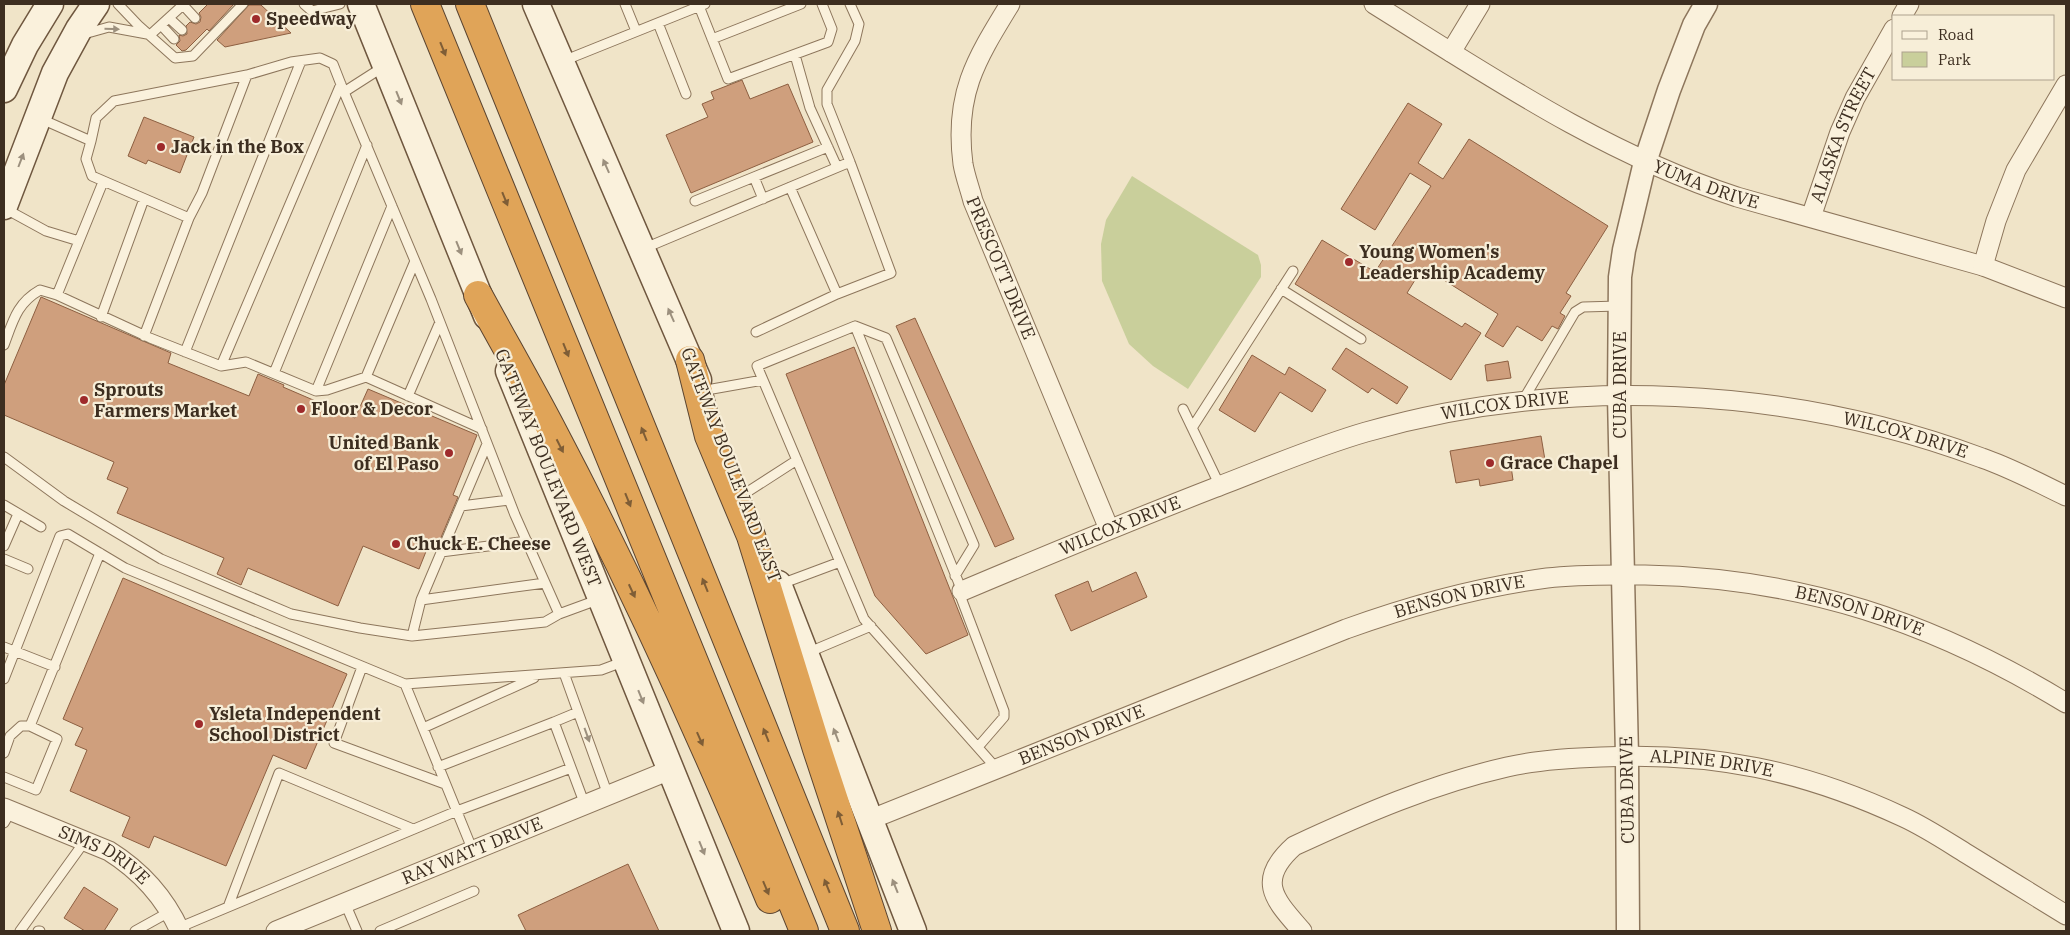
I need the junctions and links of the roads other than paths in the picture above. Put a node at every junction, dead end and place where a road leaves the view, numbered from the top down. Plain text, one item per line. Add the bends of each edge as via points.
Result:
1 (50, 4) edge
2 (96, 4) edge
3 (118, 4) edge
4 (183, 4) edge
5 (304, 4) edge
6 (340, 4) edge
7 (361, 4) edge
8 (425, 4) edge
9 (470, 4) edge
10 (536, 4) edge
11 (625, 4) edge
12 (802, 4) edge
13 (822, 4) edge
14 (850, 4) edge
15 (1010, 4) edge
16 (1374, 4) edge
17 (1480, 4) edge
18 (1706, 4) edge
19 (1909, 4) edge
20 (702, 5) edge
21 (238, 6) edge
22 (1903, 15) edge
23 (169, 18) junction
24 (194, 18) dead end
25 (658, 23) junction
26 (161, 26) junction
27 (182, 30) dead end
28 (636, 31) junction
29 (1892, 33) edge
30 (150, 35) junction
31 (74, 38) junction
32 (712, 38) junction
33 (174, 39) dead end
34 (1451, 52) junction
35 (795, 55) junction
36 (301, 61) junction
37 (560, 62) junction
38 (385, 65) junction
39 (247, 75) junction
40 (2066, 85) edge
41 (343, 88) junction
42 (4, 89) edge
43 (686, 94) dead end
44 (37, 118) junction
45 (91, 141) junction
46 (367, 145) junction
47 (828, 148) junction
48 (850, 162) junction
49 (1645, 162) junction
50 (837, 167) junction
51 (754, 177) junction
52 (103, 182) junction
53 (790, 187) junction
54 (144, 199) junction
55 (763, 199) junction
56 (695, 201) dead end
57 (392, 206) junction
58 (4, 207) edge
59 (1811, 217) junction
60 (190, 218) junction
61 (79, 241) junction
62 (642, 250) junction
63 (415, 261) junction
64 (1983, 266) junction
65 (1293, 271) dead end
66 (1281, 289) junction
67 (837, 294) junction
68 (57, 295) junction
69 (478, 295) junction
70 (2066, 298) edge
71 (1619, 306) junction
72 (101, 317) junction
73 (440, 322) junction
74 (855, 326) junction
75 (756, 332) dead end
76 (144, 336) junction
77 (1361, 339) dead end
78 (4, 345) edge
79 (186, 352) junction
80 (690, 360) joint
81 (221, 366) junction
82 (274, 373) junction
83 (366, 377) junction
84 (763, 380) junction
85 (316, 391) junction
86 (700, 391) junction
87 (408, 396) junction
88 (1619, 396) junction
89 (1522, 402) junction
90 (1183, 409) dead end
91 (1192, 428) junction
92 (482, 429) junction
93 (487, 444) junction
94 (4, 457) edge
95 (797, 460) junction
96 (1220, 486) junction
97 (2066, 496) edge
98 (739, 497) junction
99 (510, 500) junction
100 (4, 505) edge
101 (461, 506) junction
102 (18, 514) junction
103 (41, 527) dead end
104 (1109, 529) junction
105 (527, 542) junction
106 (4, 546) edge
107 (441, 552) junction
108 (100, 553) junction
109 (4, 559) edge
110 (840, 562) junction
111 (28, 569) dead end
112 (1623, 575) junction
113 (545, 583) junction
114 (958, 583) junction
115 (778, 585) junction
116 (601, 599) junction
117 (421, 600) junction
118 (559, 614) junction
119 (871, 626) junction
120 (412, 636) junction
121 (4, 647) edge
122 (15, 652) junction
123 (805, 654) junction
124 (626, 660) junction
125 (362, 666) junction
126 (55, 667) junction
127 (564, 673) junction
128 (541, 674) junction
129 (4, 679) edge
130 (405, 684) junction
131 (2066, 703) edge
132 (578, 712) junction
133 (554, 722) junction
134 (30, 726) junction
135 (422, 728) junction
136 (978, 747) junction
137 (4, 753) edge
138 (1627, 756) junction
139 (438, 767) junction
140 (571, 768) junction
141 (998, 769) junction
142 (670, 770) junction
143 (4, 777) edge
144 (445, 784) junction
145 (608, 795) junction
146 (585, 805) junction
147 (456, 811) junction
148 (6, 814) edge
149 (869, 820) junction
150 (413, 829) junction
151 (85, 841) junction
152 (473, 851) junction
153 (474, 891) dead end
154 (345, 903) junction
155 (228, 907) junction
156 (2066, 915) edge
157 (176, 923) edge
158 (20, 931) edge
159 (135, 931) edge
160 (276, 931) edge
161 (357, 931) edge
162 (380, 931) edge
163 (736, 931) edge
164 (784, 931) edge
165 (804, 931) edge
166 (845, 931) edge
167 (876, 931) edge
168 (913, 931) edge
169 (1302, 931) edge
170 (1628, 931) edge

1 - 42 main road via 13,61
2 - 31 main road
3 - 30 lane
4 - 23 lane
4 - 24 lane
5 - 6 lane via 312,11
7 - 38 main road, GATEWAY BOULEVARD WEST
8 -> 165 highway
166 -> 9 highway
10 - 37 main road, GATEWAY BOULEVARD EAST
11 - 28 lane
12 - 32 lane
13 - 35 lane via 832,29 828,42
14 - 48 lane via 859,24 855,41 827,90 827,104
15 - 104 street, PRESCOTT DRIVE via 982,50 964,96 960,123 963,166 973,201
16 - 34 street, YUMA DRIVE
17 - 34 street
18 - 49 street, CUBA DRIVE via 1668,90
19 - 22 street
20 - 25 lane
20 - 32 lane
21 - 30 lane via 193,50 175,58
23 - 26 lane
23 - 27 lane
25 - 28 lane
25 - 43 lane
26 - 30 lane
26 - 33 lane
28 - 37 lane
29 - 59 street, ALASKA STREET via 1840,132
31 -> 30 lane via 109,27
31 - 44 main road via 55,73
32 - 35 lane via 728,79
34 - 49 street, YUMA DRIVE via 1538,105
35 - 47 lane via 810,108
36 - 39 lane
36 - 41 lane via 320,58 333,64
36 - 79 lane
62 -> 37 main road, GATEWAY BOULEVARD EAST
38 - 41 lane
38 -> 69 main road, GATEWAY BOULEVARD WEST
39 - 45 lane via 114,101 96,118
39 - 60 lane
40 - 64 street via 2016,170
41 - 46 lane
41 - 81 lane
44 - 45 lane
58 -> 44 main road
45 - 52 lane via 86,159 92,176
46 - 57 lane
46 - 82 lane
47 - 50 lane
47 - 51 lane
48 - 50 lane
48 - 67 lane via 891,273
49 - 59 street, YUMA DRIVE via 1728,194
49 - 71 street, CUBA DRIVE via 1624,250
50 - 53 lane
51 - 55 lane
51 - 56 lane
52 - 54 lane
52 - 61 lane
53 - 55 lane
53 - 67 lane
54 - 60 lane
54 - 72 lane
55 - 62 lane
57 - 63 lane
57 - 85 lane
58 - 61 lane via 46,230
59 - 64 street, YUMA DRIVE
60 - 76 lane
61 - 68 lane
80 -> 62 main road, GATEWAY BOULEVARD EAST
63 - 73 lane
63 - 83 lane
64 - 70 street, YUMA DRIVE
65 - 66 lane
66 - 77 lane
66 - 91 lane
67 - 75 lane
68 - 72 lane
68 - 78 lane via 40,290 28,297 16,312
69 - 116 main road, GATEWAY BOULEVARD WEST
69 -> 164 highway via 553,431 614,552
71 - 88 street, CUBA DRIVE
71 - 89 lane via 1583,307 1575,312
72 - 76 lane
73 - 87 lane
73 - 92 lane
74 - 84 lane via 757,366
74 - 114 lane
74 - 114 lane via 886,338 974,545
76 - 79 lane
79 - 81 lane
80 - 86 highway
81 - 82 lane via 246,362
82 - 85 lane
83 - 85 lane
83 - 87 lane
84 - 86 lane
84 - 95 lane
86 - 98 highway via 709,436
87 - 92 lane
88 - 89 street, WILCOX DRIVE
88 - 97 street, WILCOX DRIVE via 1716,398 1851,418 1984,458
88 - 112 street, CUBA DRIVE
89 - 96 street, WILCOX DRIVE via 1491,405 1367,432
90 - 91 lane
91 - 96 lane
92 - 93 lane
93 - 99 lane
93 - 101 lane
94 - 120 lane via 64,501 161,559 292,614
95 - 98 lane
95 - 110 lane
96 - 104 street, WILCOX DRIVE
98 - 115 main road, GATEWAY BOULEVARD EAST
167 -> 98 highway
99 - 101 lane
99 - 105 lane
100 - 102 lane
101 - 107 lane
102 - 103 lane
102 - 106 lane
104 - 114 street, WILCOX DRIVE
105 - 107 lane
105 - 113 lane
107 - 117 lane
108 - 122 lane via 68,534 60,536
108 - 125 lane via 125,568
108 - 126 lane
109 - 111 lane
110 - 115 lane
110 - 119 lane via 864,618
112 - 131 street, BENSON DRIVE via 1679,576 1750,583 1799,591 1861,608 1928,631 1987,658
112 - 138 street, CUBA DRIVE
112 - 141 street, BENSON DRIVE via 1548,578 1454,595 1398,610
113 - 117 lane
113 - 118 lane
114 - 136 lane via 1004,717
115 - 123 main road, GATEWAY BOULEVARD EAST
116 - 118 lane
116 - 124 main road, GATEWAY BOULEVARD WEST
117 - 120 lane
118 - 120 lane via 544,622
119 - 123 lane
119 - 136 lane
121 - 122 lane
122 - 126 lane
122 - 129 lane
149 -> 123 main road, GATEWAY BOULEVARD EAST
124 - 127 lane via 601,670
124 -> 142 main road, GATEWAY BOULEVARD WEST
125 - 130 lane
125 - 144 lane via 334,743
126 - 134 lane
127 - 128 lane
127 - 132 lane
128 - 130 lane
128 - 135 lane
130 - 135 lane
132 - 133 lane
132 -> 145 lane
133 - 139 lane
133 - 140 lane
134 - 137 lane via 21,726 10,736
134 - 143 lane via 57,739 36,790
135 - 139 lane
136 - 141 lane
138 - 156 street, ALPINE DRIVE via 1721,760 1790,774 1849,793 1905,818
138 - 169 street, ALPINE DRIVE via 1573,758 1509,766 1452,781 1402,798 1294,846 1281,857 1272,882 1277,902
138 - 170 street, CUBA DRIVE
139 - 144 lane
140 - 146 lane
140 - 147 lane
141 - 149 street, BENSON DRIVE
142 - 145 street, RAY WATT DRIVE
142 -> 163 main road, GATEWAY BOULEVARD WEST
144 - 147 lane
145 - 146 street, RAY WATT DRIVE
146 - 152 street, RAY WATT DRIVE
147 - 150 lane
147 - 152 lane
148 - 151 street, SIMS DRIVE
168 -> 149 main road, GATEWAY BOULEVARD EAST
150 - 155 lane
150 - 155 lane via 279,773
151 - 157 street, SIMS DRIVE via 108,851 151,884
151 - 158 lane
152 - 154 street, RAY WATT DRIVE
153 - 162 lane
154 - 160 street, RAY WATT DRIVE
154 - 161 lane
155 - 157 lane
157 - 159 lane

